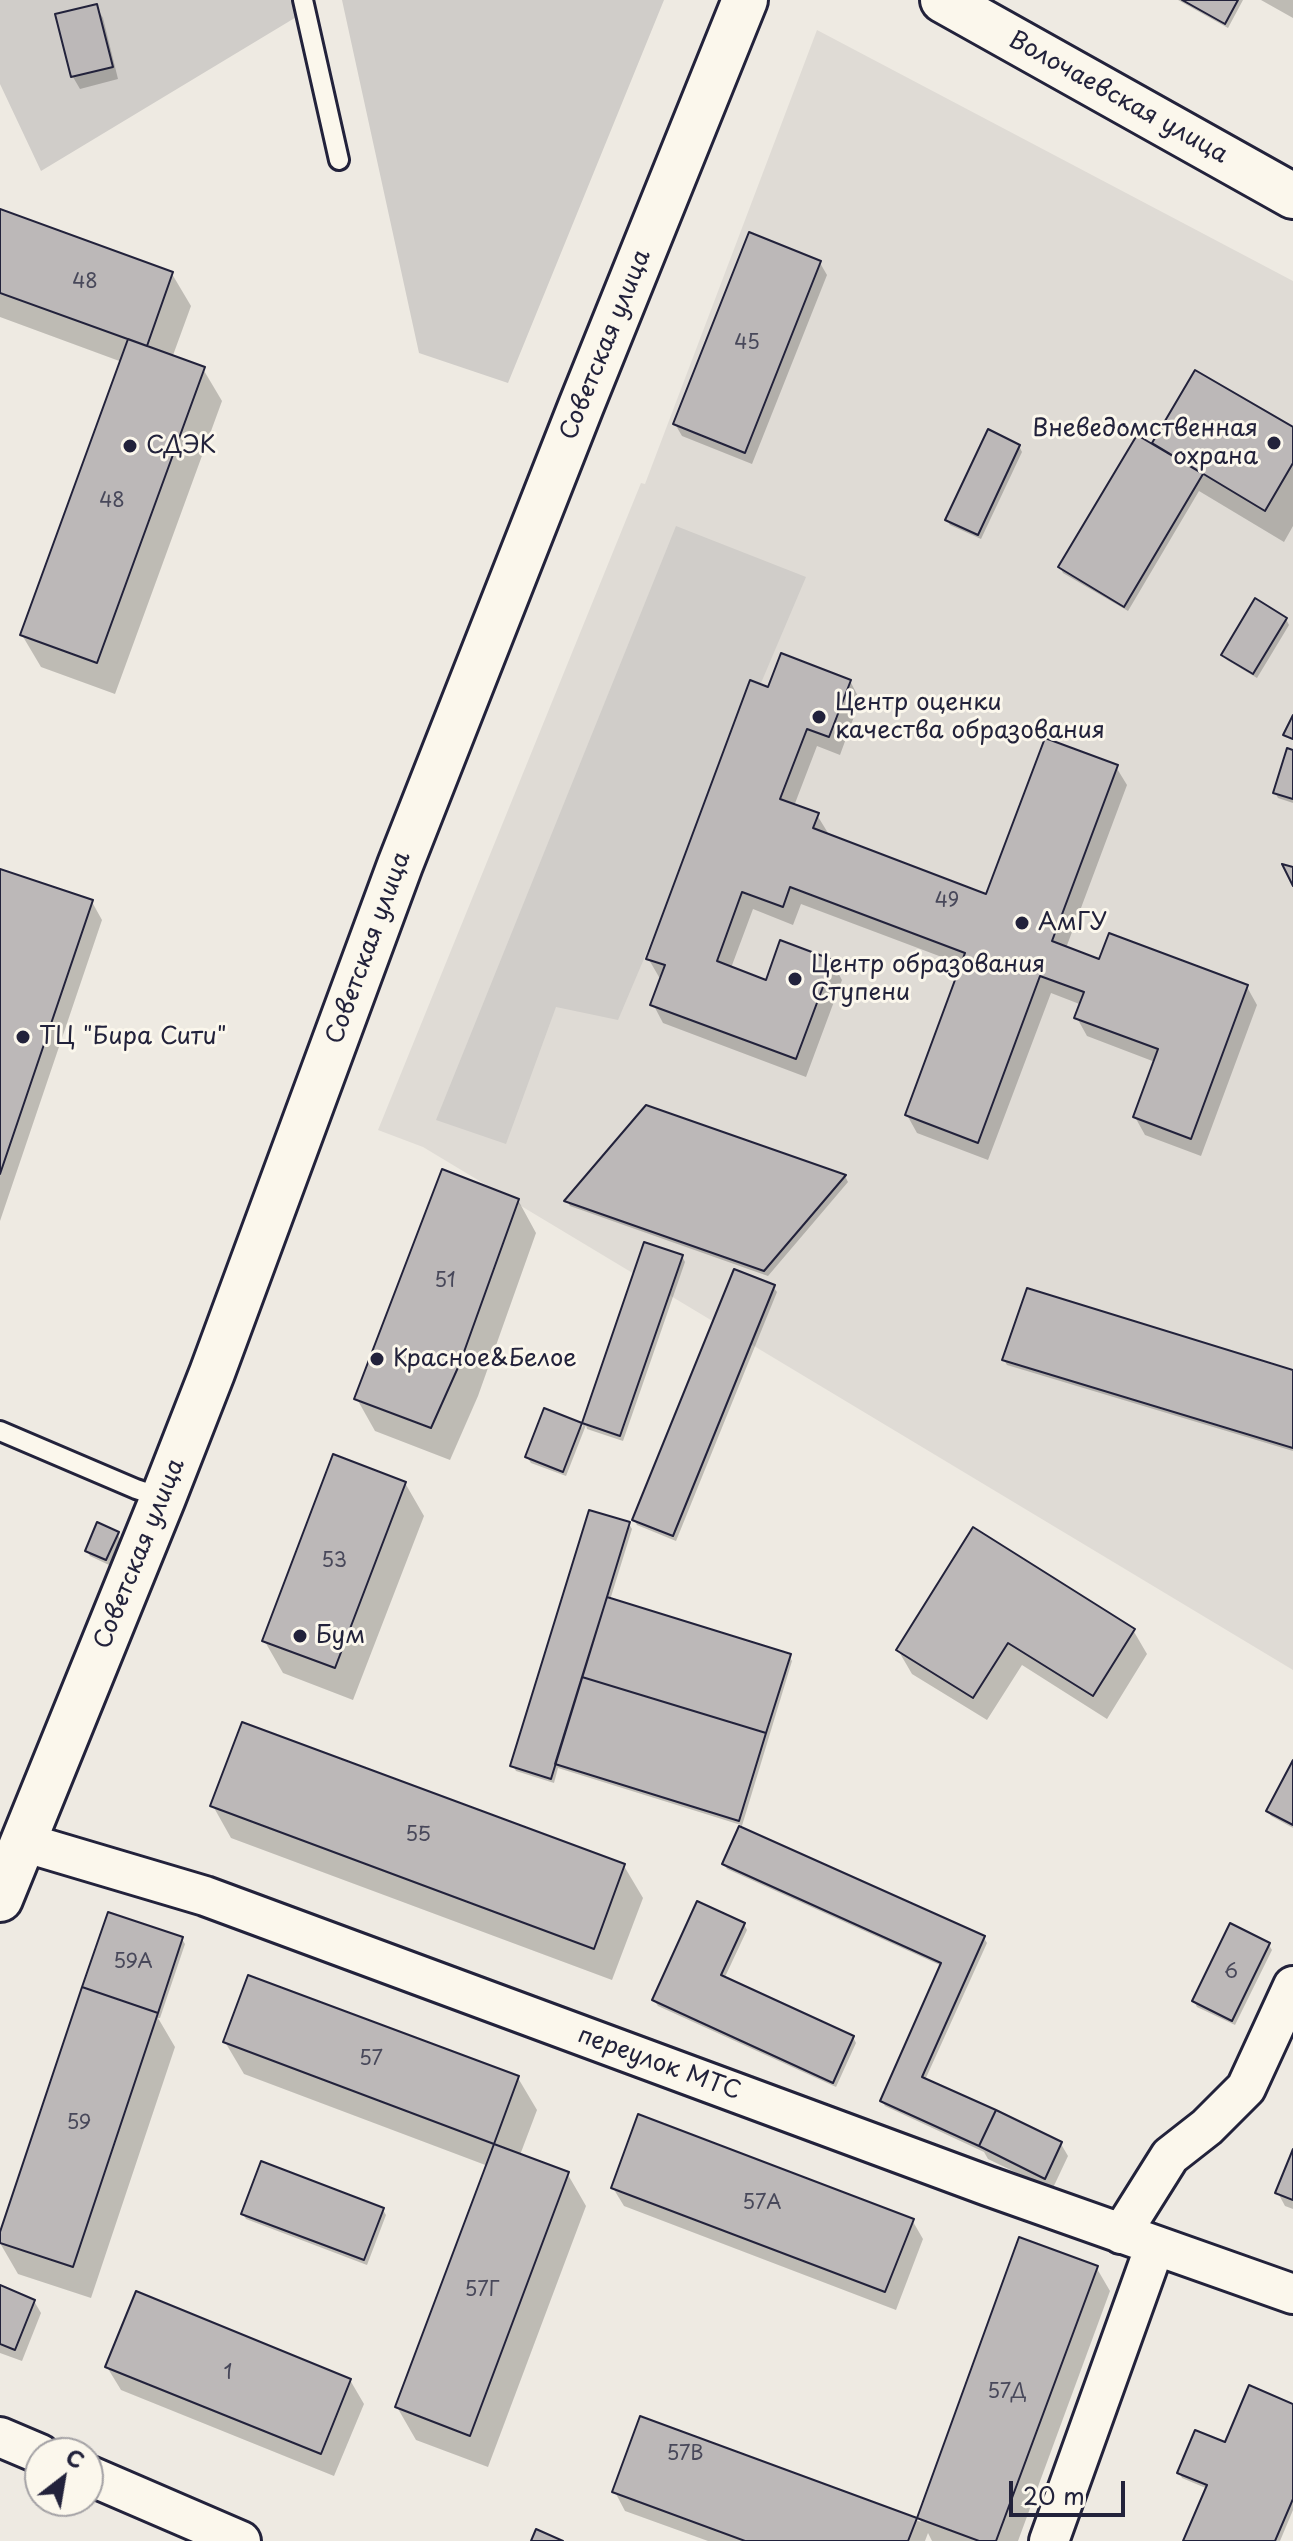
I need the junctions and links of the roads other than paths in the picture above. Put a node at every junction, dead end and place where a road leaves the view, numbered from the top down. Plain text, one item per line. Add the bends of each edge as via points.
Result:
1 (303, 0) edge
2 (745, 0) edge
3 (943, 0) edge
4 (339, 160) dead end
5 (1293, 196) edge
6 (0, 1431) edge
7 (163, 1498) junction
8 (12, 1843) edge
9 (0, 1899) edge
10 (1293, 1986) edge
11 (1138, 2240) junction
12 (1293, 2294) edge
13 (0, 2437) edge
14 (24, 2447) edge
15 (104, 2482) edge
16 (241, 2541) edge
17 (1049, 2541) edge

1 - 4 lane
2 - 7 main road, Советская улица via 400,865
3 - 5 main road, Волочаевская улица
6 - 7 lane
7 - 8 main road, Советская улица
8 - 9 main road, Советская улица
8 - 11 street, переулок МТС via 205,1896
10 - 11 street via 1246,2088 1170,2156
11 - 12 street, переулок МТС
11 - 17 street
13 - 14 street
15 - 16 street

